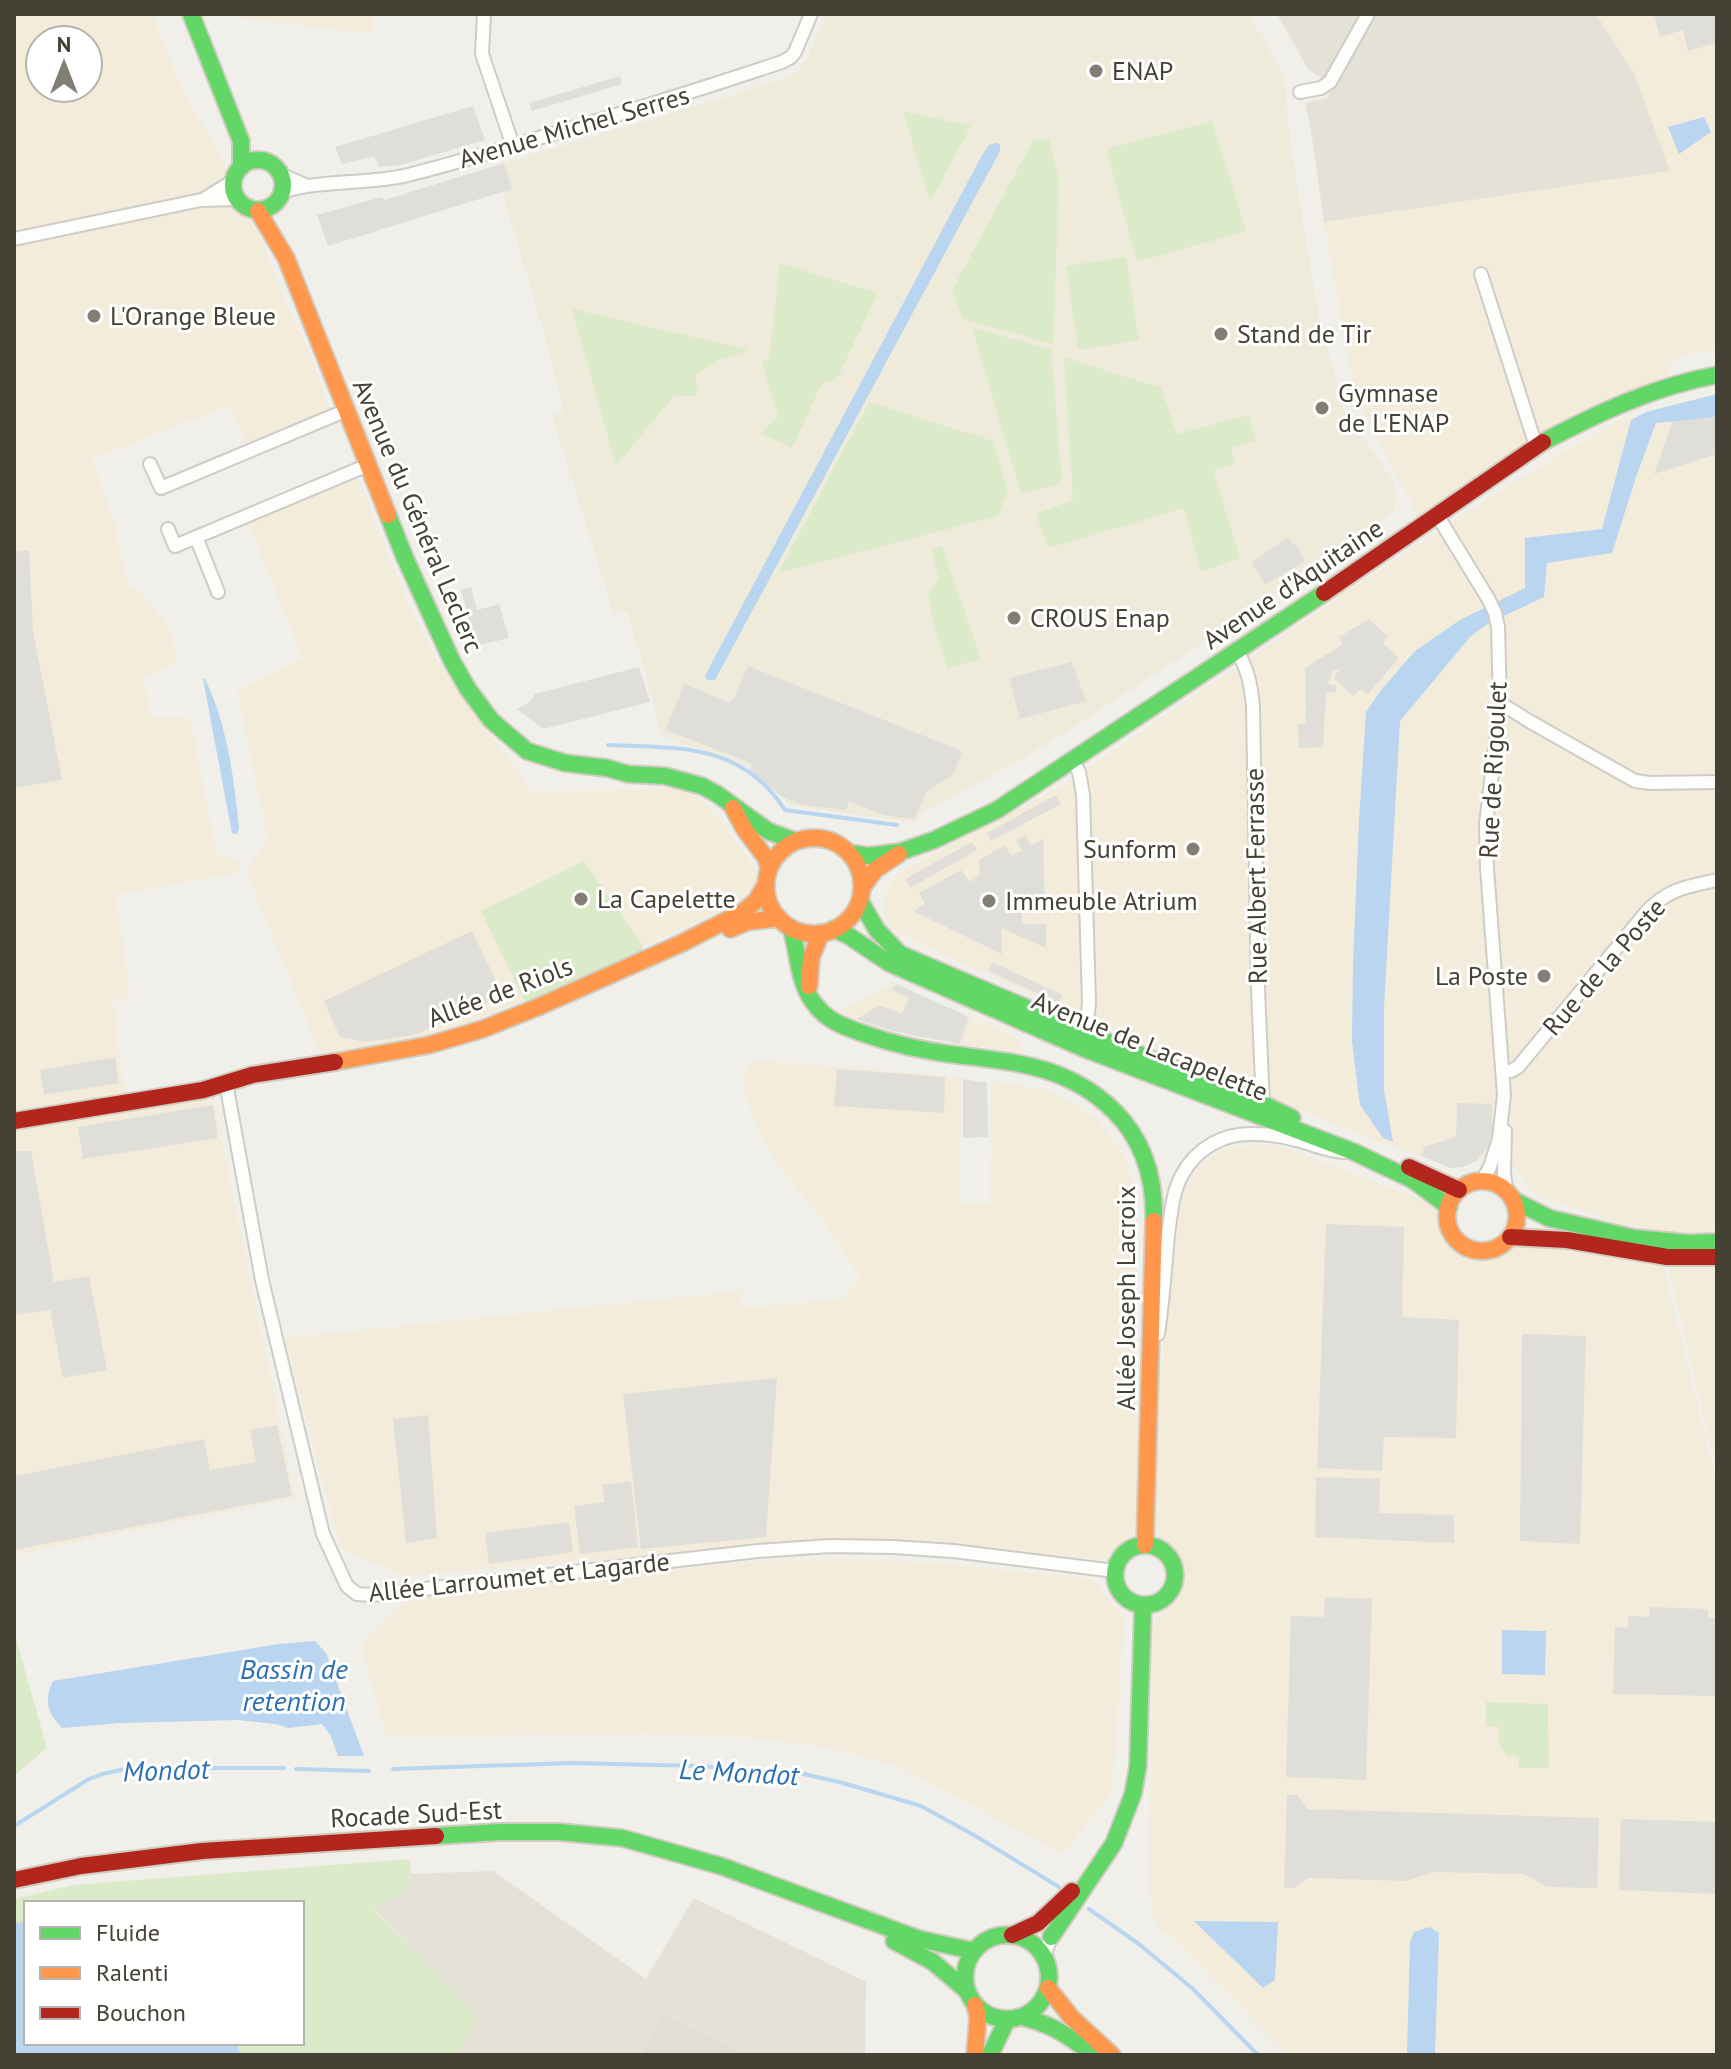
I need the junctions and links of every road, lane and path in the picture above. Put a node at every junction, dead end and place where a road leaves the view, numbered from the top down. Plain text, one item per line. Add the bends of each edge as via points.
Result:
1 (191, 14) edge
2 (484, 14) edge
3 (811, 14) edge
4 (1368, 14) edge
5 (1300, 92) dead end
6 (241, 141) junction
7 (513, 146) junction
8 (262, 160) junction
9 (237, 174) junction
10 (280, 174) junction
11 (305, 185) junction
12 (278, 198) junction
13 (237, 199) junction
14 (201, 200) junction
15 (258, 211) junction
16 (14, 239) edge
17 (286, 258) junction
18 (1481, 274) dead end
19 (1717, 375) edge
20 (347, 410) junction
21 (1536, 446) junction
22 (150, 464) dead end
23 (368, 465) junction
24 (1437, 515) junction
25 (168, 529) dead end
26 (196, 537) junction
27 (218, 592) dead end
28 (1237, 651) junction
29 (1500, 703) junction
30 (1072, 760) junction
31 (1717, 782) edge
32 (733, 806) junction
33 (795, 841) junction
34 (904, 850) junction
35 (849, 853) junction
36 (767, 877) junction
37 (1717, 880) edge
38 (861, 894) junction
39 (785, 923) junction
40 (828, 931) junction
41 (808, 995) junction
42 (1083, 1032) junction
43 (1503, 1071) junction
44 (226, 1083) junction
45 (1263, 1104) junction
46 (1503, 1112) junction
47 (14, 1115) edge
48 (14, 1121) edge
49 (1354, 1152) junction
50 (1482, 1181) junction
51 (1459, 1190) junction
52 (1510, 1195) junction
53 (1449, 1207) junction
54 (1510, 1237) junction
55 (1717, 1242) edge
56 (1717, 1257) edge
57 (1151, 1351) junction
58 (1145, 1545) junction
59 (1115, 1571) junction
60 (1143, 1605) junction
61 (1113, 1844) junction
62 (14, 1880) edge
63 (813, 1900) junction
64 (1012, 1935) junction
65 (1051, 1937) joint
66 (974, 1951) junction
67 (1044, 1957) junction
68 (1048, 1988) junction
69 (966, 1990) junction
70 (975, 2005) junction
71 (1014, 2018) junction
72 (975, 2055) edge
73 (990, 2055) edge
74 (1094, 2055) edge
75 (1112, 2055) edge

1 - 6 street
2 - 7 street via 482,54
3 - 7 street, Avenue Michel Serres via 795,52 782,62
4 - 5 street via 1330,82
6 - 8 street
6 - 9 street
7 - 11 street, Avenue Michel Serres via 406,176
8 - 9 street
8 - 10 street
9 - 13 street
9 - 14 street
10 - 11 street, Avenue Michel Serres
10 - 12 street
11 - 12 street, Avenue Michel Serres
12 - 15 street
12 - 17 street, Avenue du Général Leclerc
13 - 14 street
13 - 15 street
14 - 16 street
15 - 17 street, Avenue du Général Leclerc
17 - 20 street, Avenue du Général Leclerc
18 - 21 street
19 - 21 street, Avenue d'Aquitaine via 1639,397
20 - 22 street via 161,488
20 - 23 street, Avenue du Général Leclerc
21 - 24 street, Avenue d'Aquitaine
23 - 26 street
23 - 32 street, Avenue du Général Leclerc via 453,664 491,720 527,751 565,763 683,779
24 - 28 street, Avenue d'Aquitaine
24 - 29 street, Rue de Rigoulet via 1495,613
25 - 26 street via 175,546
26 - 27 street
28 - 30 street, Avenue d'Aquitaine
28 - 45 street, Rue Albert Ferrasse via 1249,675 1253,706
29 - 31 street via 1635,781
29 - 43 street, Rue de Rigoulet via 1486,824
30 - 34 street, Avenue d'Aquitaine via 997,810
30 - 42 street via 1084,809 1089,1003
32 - 33 street, Avenue du Général Leclerc via 768,831
32 - 36 street, Avenue du Général Leclerc via 766,858
33 - 35 street via 824,838
33 - 36 street via 775,858
34 - 35 street, Avenue d'Aquitaine via 868,856
34 - 38 street, Avenue d'Aquitaine via 875,870
35 - 38 street via 861,875
36 - 39 street via 771,908
36 - 44 street, Allée de Riols via 756,901 730,919 483,1029 429,1045
37 - 43 street, Rue de la Poste via 1661,897 1518,1067
38 - 40 street via 854,913
38 - 42 street, Avenue de Lacapelette via 874,928 900,954
39 - 40 street via 806,933
39 - 41 street via 797,942
39 - 44 street, Allée de Riols via 747,922 459,1042 387,1060
40 - 41 street via 811,958
40 - 49 street, Avenue de Lacapelette via 850,935 889,963 1085,1049
41 - 57 street, Allée Joseph Lacroix via 829,1019 856,1031 920,1050 1051,1070 1113,1107 1145,1154 1154,1191
42 - 45 street, Avenue de Lacapelette
43 - 46 street, Rue de Rigoulet
44 - 47 street, Allée de Riols
44 - 48 street, Allée de Riols
44 - 59 street, Allée Larroumet et Lagarde via 262,1280 323,1534 342,1579 357,1594 830,1546 953,1551
45 - 51 street, Avenue de Lacapelette
46 - 50 street, Rue de Rigoulet via 1499,1139
46 - 52 street via 1504,1172
49 - 53 street, Avenue de Lacapelette via 1413,1180
49 - 57 street via 1251,1133 1225,1137 1195,1156 1172,1205 1159,1327
50 - 51 street
50 - 52 street via 1495,1183
51 - 53 street
52 - 54 street via 1517,1219
52 - 55 street via 1549,1218 1634,1238
53 - 54 street via 1451,1230 1467,1247 1489,1250
54 - 56 street via 1676,1259
57 - 58 street, Allée Joseph Lacroix
58 - 59 street via 1122,1555
58 - 60 street via 1168,1556 1175,1576 1169,1594
59 - 60 street via 1125,1598
60 - 61 street via 1138,1766
61 - 64 street via 1053,1910 1030,1930
61 - 65 street
62 - 63 street, Rocade Sud-Est via 202,1851 559,1832 622,1838
63 - 66 street, Rocade Sud-Est via 919,1939
63 - 69 street, Rocade Sud-Est via 915,1950
64 - 66 street via 984,1941
64 - 67 street via 1036,1946
65 - 67 street
66 - 69 street via 964,1976
67 - 68 street
68 - 71 street via 1033,2010
68 - 75 street
69 - 70 street
70 - 71 street via 995,2018
70 - 72 street
71 - 73 street
71 - 74 street via 1046,2023

